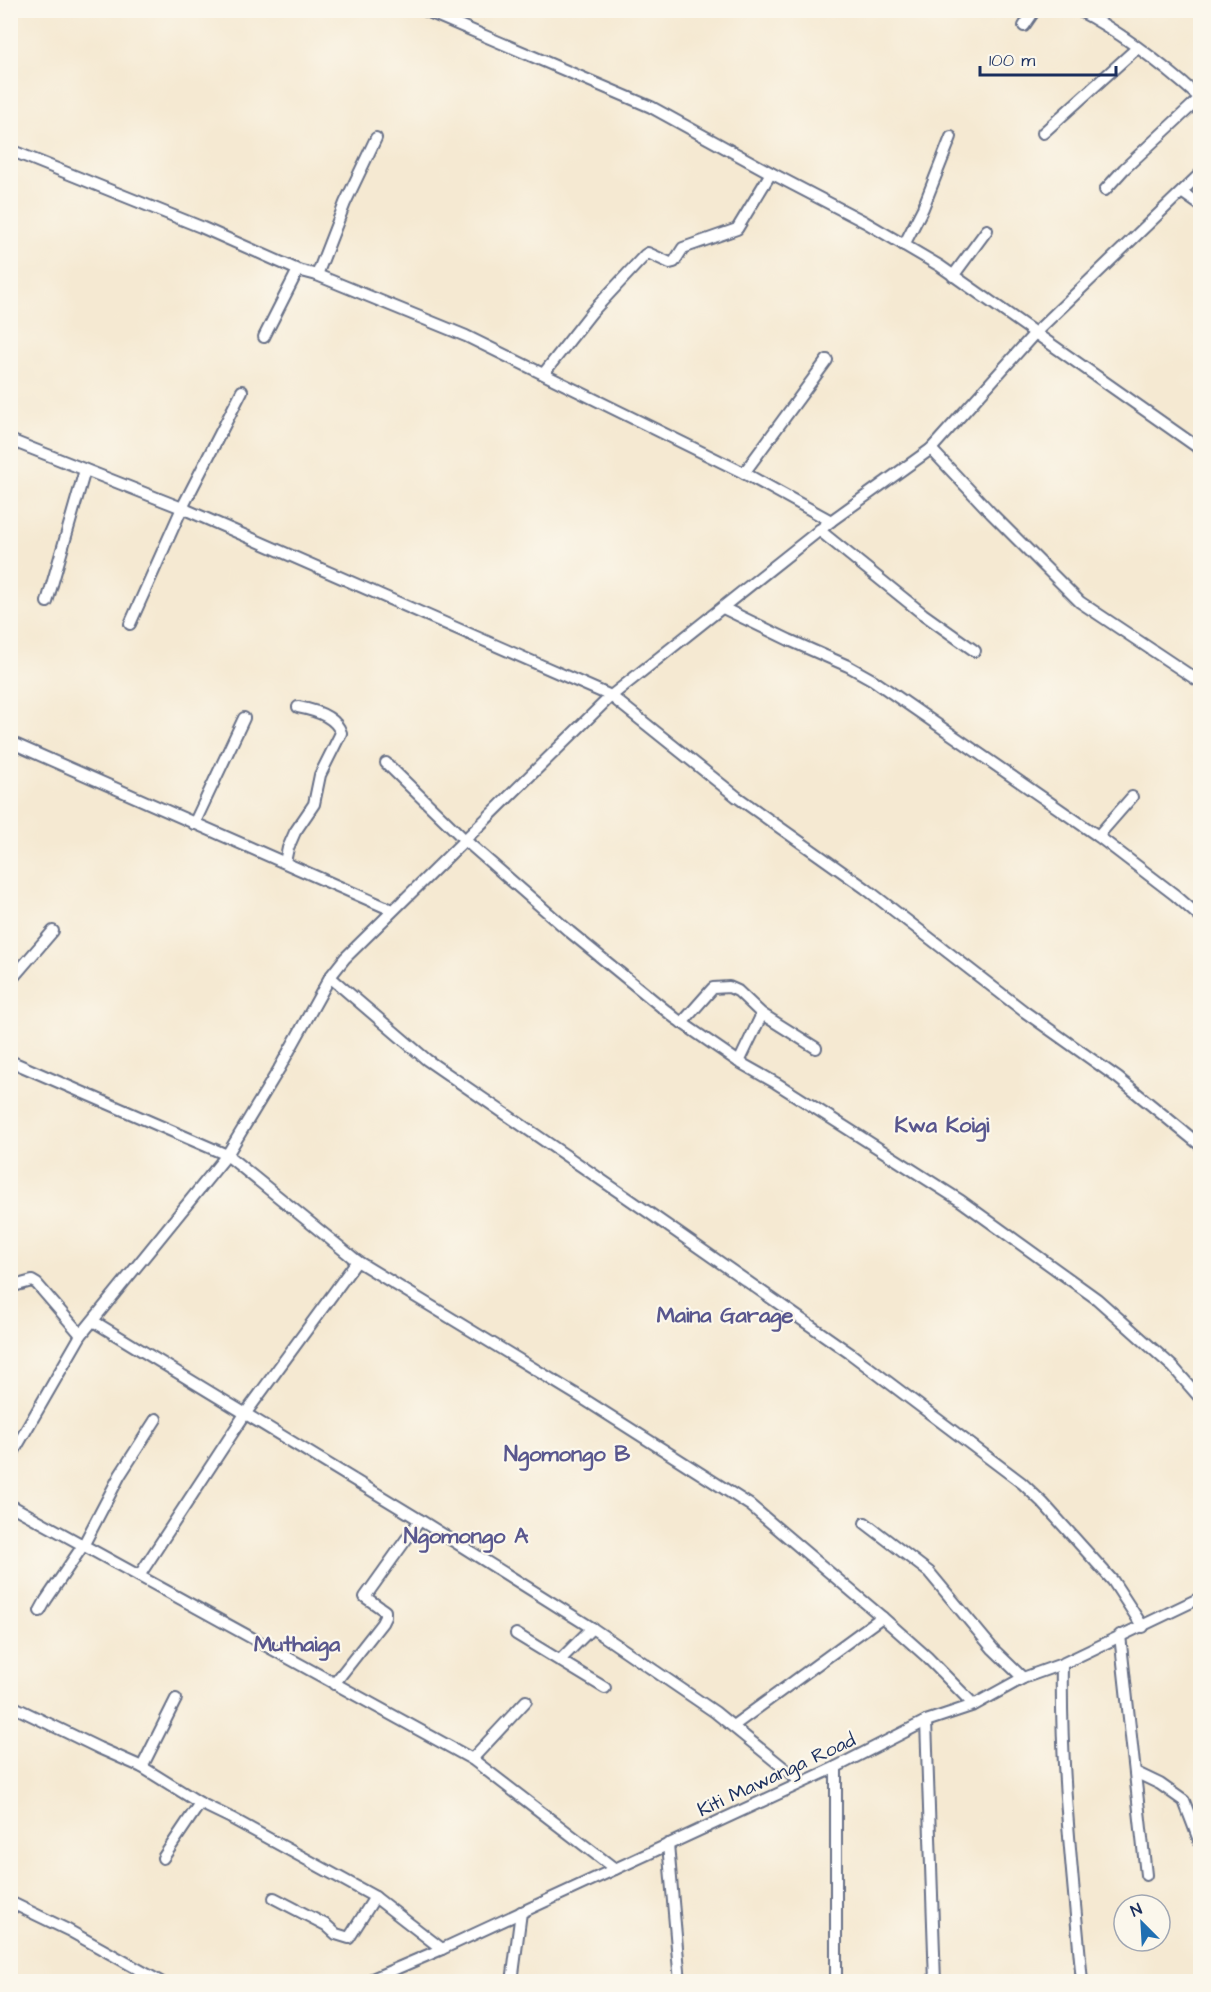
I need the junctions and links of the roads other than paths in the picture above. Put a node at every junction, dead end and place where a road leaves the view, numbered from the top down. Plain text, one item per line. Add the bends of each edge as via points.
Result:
1 (424, 10) edge
2 (1035, 10) edge
3 (1078, 10) edge
4 (1024, 26) dead end
5 (1137, 48) junction
6 (1200, 98) edge
7 (1043, 133) dead end
8 (951, 137) dead end
9 (376, 138) dead end
10 (10, 150) edge
11 (771, 173) junction
12 (1200, 174) edge
13 (1105, 190) dead end
14 (1183, 193) junction
15 (1200, 205) edge
16 (987, 230) dead end
17 (904, 245) junction
18 (298, 270) junction
19 (317, 275) junction
20 (953, 276) junction
21 (1036, 332) junction
22 (264, 337) dead end
23 (827, 360) dead end
24 (544, 374) junction
25 (242, 391) dead end
26 (10, 440) edge
27 (931, 449) junction
28 (1200, 449) edge
29 (85, 470) junction
30 (744, 473) junction
31 (182, 508) junction
32 (831, 521) junction
33 (819, 530) junction
34 (47, 602) dead end
35 (723, 608) junction
36 (129, 624) dead end
37 (975, 651) dead end
38 (1200, 682) edge
39 (611, 696) junction
40 (298, 707) dead end
41 (244, 718) dead end
42 (10, 742) edge
43 (386, 763) dead end
44 (1132, 797) dead end
45 (194, 824) junction
46 (1098, 836) junction
47 (466, 841) junction
48 (285, 862) junction
49 (392, 910) junction
50 (1200, 917) edge
51 (53, 931) dead end
52 (330, 978) junction
53 (10, 981) edge
54 (762, 1014) junction
55 (682, 1023) junction
56 (816, 1048) dead end
57 (10, 1061) edge
58 (739, 1062) junction
59 (1200, 1145) edge
60 (226, 1155) junction
61 (357, 1261) junction
62 (10, 1287) edge
63 (93, 1321) junction
64 (81, 1335) junction
65 (1200, 1398) edge
66 (245, 1414) junction
67 (156, 1419) dead end
68 (10, 1458) edge
69 (10, 1505) edge
70 (420, 1520) junction
71 (865, 1523) dead end
72 (84, 1544) junction
73 (139, 1576) junction
74 (1200, 1598) edge
75 (40, 1611) dead end
76 (882, 1617) junction
77 (1143, 1627) junction
78 (592, 1628) junction
79 (516, 1634) dead end
80 (1120, 1635) junction
81 (560, 1660) junction
82 (1062, 1664) junction
83 (1023, 1678) junction
84 (334, 1684) junction
85 (605, 1688) dead end
86 (176, 1699) dead end
87 (526, 1701) dead end
88 (10, 1705) edge
89 (974, 1705) junction
90 (926, 1721) junction
91 (733, 1726) junction
92 (471, 1759) junction
93 (142, 1767) junction
94 (836, 1767) junction
95 (1135, 1772) junction
96 (801, 1782) junction
97 (200, 1803) junction
98 (668, 1844) junction
99 (1200, 1844) edge
100 (163, 1858) dead end
101 (615, 1869) junction
102 (1146, 1875) dead end
103 (274, 1898) dead end
104 (375, 1898) junction
105 (10, 1902) edge
106 (521, 1912) junction
107 (442, 1948) junction
108 (161, 1982) edge
109 (365, 1982) edge
110 (512, 1982) edge
111 (680, 1982) edge
112 (836, 1982) edge
113 (935, 1982) edge
114 (1082, 1982) edge

1 - 11 street via 651,107
2 - 4 street
3 - 5 street
5 - 6 street
5 - 7 street
6 - 13 street
8 - 17 street
9 - 19 street
10 - 18 street
11 - 17 street
11 - 24 street via 737,230 683,248 674,262 645,255 592,312
12 - 14 street
14 - 15 street
14 - 21 street
16 - 20 street
17 - 20 street
18 - 19 street
18 - 22 street
19 - 24 street via 466,336
20 - 21 street
21 - 27 street
21 - 28 street
23 - 30 street
24 - 30 street
25 - 31 street
26 - 29 street
27 - 32 street
27 - 38 street via 1080,602
29 - 31 street
29 - 34 street
30 - 32 street
31 - 36 street
31 - 39 street
32 - 33 street
33 - 35 street
33 - 37 street
35 - 39 street
35 - 46 street via 873,680
39 - 47 street
39 - 59 street via 737,797 1118,1078
40 - 48 street via 329,717 341,733 320,775 314,804 295,832
41 - 45 street
42 - 45 street
43 - 47 street
44 - 46 street
45 - 48 street
46 - 50 street
47 - 49 street
47 - 55 street
48 - 49 street
49 - 52 street
51 - 53 street
52 - 60 street
52 - 77 street via 427,1060 823,1335 1022,1483 1113,1581
54 - 55 street via 738,990 719,987 713,988
54 - 56 street
54 - 58 street
55 - 58 street
57 - 60 street
58 - 65 street via 961,1201 1097,1299 1173,1367
60 - 61 street
60 - 63 street
61 - 66 street
61 - 76 street via 750,1505
62 - 64 street via 32,1281 37,1284
63 - 64 street
63 - 66 street
64 - 68 street
66 - 70 street
66 - 73 street
67 - 72 street via 120,1475
69 - 72 street
70 - 78 street
70 - 84 street via 365,1597 385,1611 382,1623
71 - 83 street via 929,1572 993,1649
72 - 73 street
72 - 75 street
73 - 84 street
74 - 77 street, Kiti Mawanga Road
76 - 89 street
76 - 91 street
77 - 80 street, Kiti Mawanga Road
78 - 81 street
78 - 91 street
79 - 81 street
80 - 82 street, Kiti Mawanga Road
80 - 95 street
81 - 85 street
82 - 83 street, Kiti Mawanga Road
82 - 114 street via 1063,1740
83 - 89 street, Kiti Mawanga Road
84 - 92 street
86 - 93 street
87 - 92 street
88 - 93 street
89 - 90 street, Kiti Mawanga Road
90 - 94 street, Kiti Mawanga Road
90 - 113 street
91 - 96 street
92 - 101 street
93 - 97 street
94 - 96 street, Kiti Mawanga Road
94 - 112 street
95 - 99 street via 1184,1801
95 - 102 street
96 - 98 street, Kiti Mawanga Road
97 - 100 street
97 - 104 street
98 - 101 street, Kiti Mawanga Road
98 - 111 street
101 - 106 street, Kiti Mawanga Road
103 - 104 street via 349,1938
104 - 107 street
105 - 108 street
106 - 107 street, Kiti Mawanga Road
106 - 110 street
107 - 109 street, Kiti Mawanga Road

